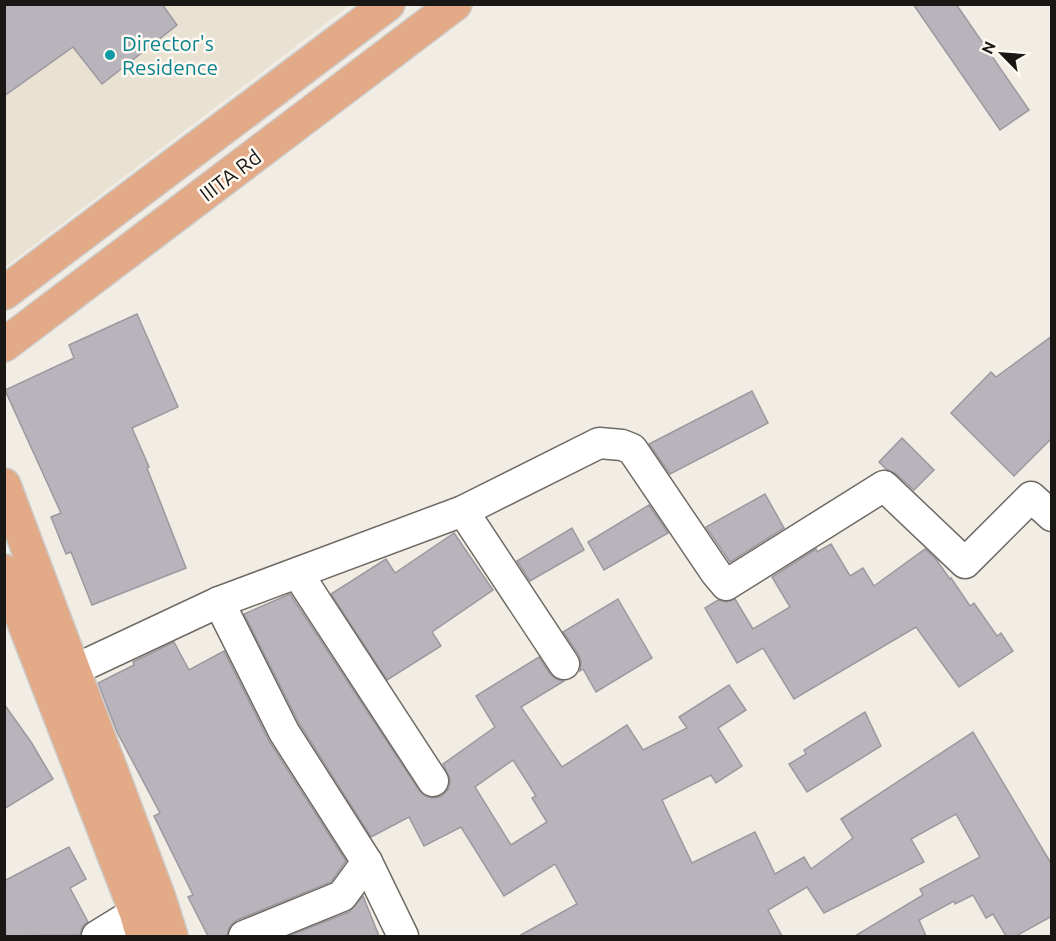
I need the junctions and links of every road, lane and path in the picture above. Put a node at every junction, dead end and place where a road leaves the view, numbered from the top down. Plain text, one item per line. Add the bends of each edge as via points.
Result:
1 (388, 4) edge
2 (455, 4) edge
3 (4, 293) edge
4 (4, 345) edge
5 (4, 484) edge
6 (463, 512) junction
7 (1052, 516) edge
8 (4, 571) edge
9 (298, 574) junction
10 (219, 602) junction
11 (564, 664) dead end
12 (74, 670) junction
13 (433, 781) dead end
14 (367, 862) junction
15 (140, 924) edge
16 (97, 936) edge
17 (171, 936) edge
18 (244, 936) edge
19 (403, 936) edge

1 - 3 main road, IIITA Rd
2 - 4 main road, IIITA Rd
5 - 12 main road
6 - 7 street via 599,443 622,445 632,449 726,585 884,486 965,563 1031,497
6 - 9 street
6 - 11 street
8 - 15 main road
9 - 10 street
9 - 13 street
10 - 12 street
10 - 14 street via 284,732
12 - 17 main road
14 - 18 street via 342,896
14 - 19 street
15 - 16 street

